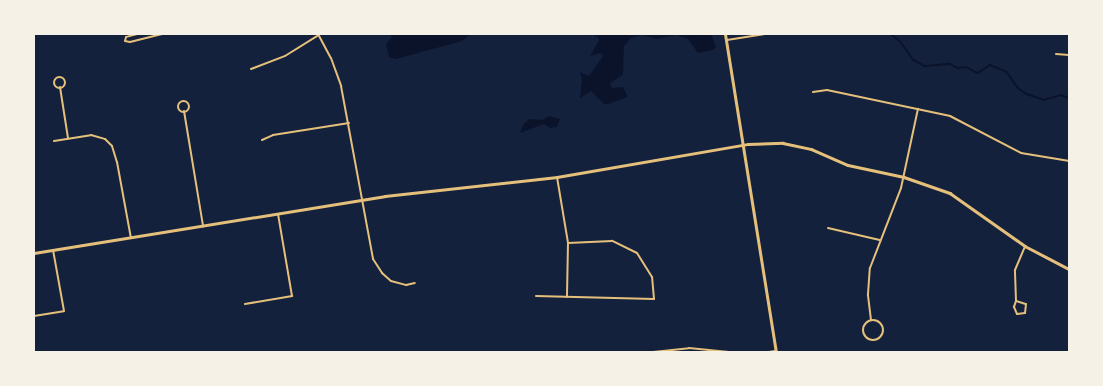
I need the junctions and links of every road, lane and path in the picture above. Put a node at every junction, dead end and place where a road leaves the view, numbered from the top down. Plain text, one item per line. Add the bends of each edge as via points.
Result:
1 (137, 34) edge
2 (162, 34) edge
3 (724, 34) edge
4 (764, 34) edge
5 (318, 35) edge
6 (725, 40) junction
7 (1056, 54) dead end
8 (1069, 55) edge
9 (251, 69) dead end
10 (60, 87) junction
11 (812, 92) dead end
12 (918, 109) junction
13 (184, 111) junction
14 (349, 123) junction
15 (68, 138) junction
16 (262, 140) dead end
17 (54, 142) dead end
18 (741, 146) junction
19 (1069, 161) edge
20 (557, 177) junction
21 (904, 177) junction
22 (363, 200) junction
23 (278, 214) junction
24 (204, 226) junction
25 (828, 228) dead end
26 (131, 238) junction
27 (880, 240) junction
28 (568, 243) junction
29 (1025, 246) junction
30 (53, 250) junction
31 (34, 253) edge
32 (1069, 269) edge
33 (415, 283) dead end
34 (536, 296) dead end
35 (567, 297) junction
36 (1016, 301) junction
37 (246, 304) dead end
38 (34, 316) edge
39 (872, 320) junction
40 (776, 351) edge
41 (653, 352) edge
42 (729, 352) edge
43 (769, 352) edge

1 - 2 street via 126,37 125,41
3 - 6 main road
4 - 6 street
5 - 9 street via 285,56
5 - 14 street via 339,77
6 - 18 main road
7 - 8 street
10 - 10 street via 64,81 57,77 54,84
10 - 15 street
11 - 12 street via 827,90
12 - 19 street via 967,123 1021,154
12 - 21 street
13 - 13 street via 188,105 181,101 178,108
13 - 24 street
14 - 16 street
14 - 22 street
15 - 17 street
15 - 26 street via 96,135 112,146
18 - 20 street
18 - 21 street via 766,142 796,145 848,165
18 - 40 main road
20 - 22 street
20 - 28 street
21 - 27 street
21 - 29 street via 950,193
22 - 23 street
22 - 33 street via 375,264 391,281 406,285
23 - 24 street
23 - 37 street via 292,296
24 - 26 street
25 - 27 street
26 - 30 street
27 - 39 street via 868,281
28 - 35 street
28 - 35 street via 597,240 625,245 637,253 645,263 652,277 654,300
29 - 32 street
29 - 36 street via 1017,260 1014,279
30 - 31 street
30 - 38 street via 64,311
34 - 35 street
36 - 36 street via 1015,312 1025,313 1026,304
39 - 39 street via 865,324 864,332 868,338 876,340 882,335 883,328 879,322
40 - 43 street
41 - 42 street via 689,348

